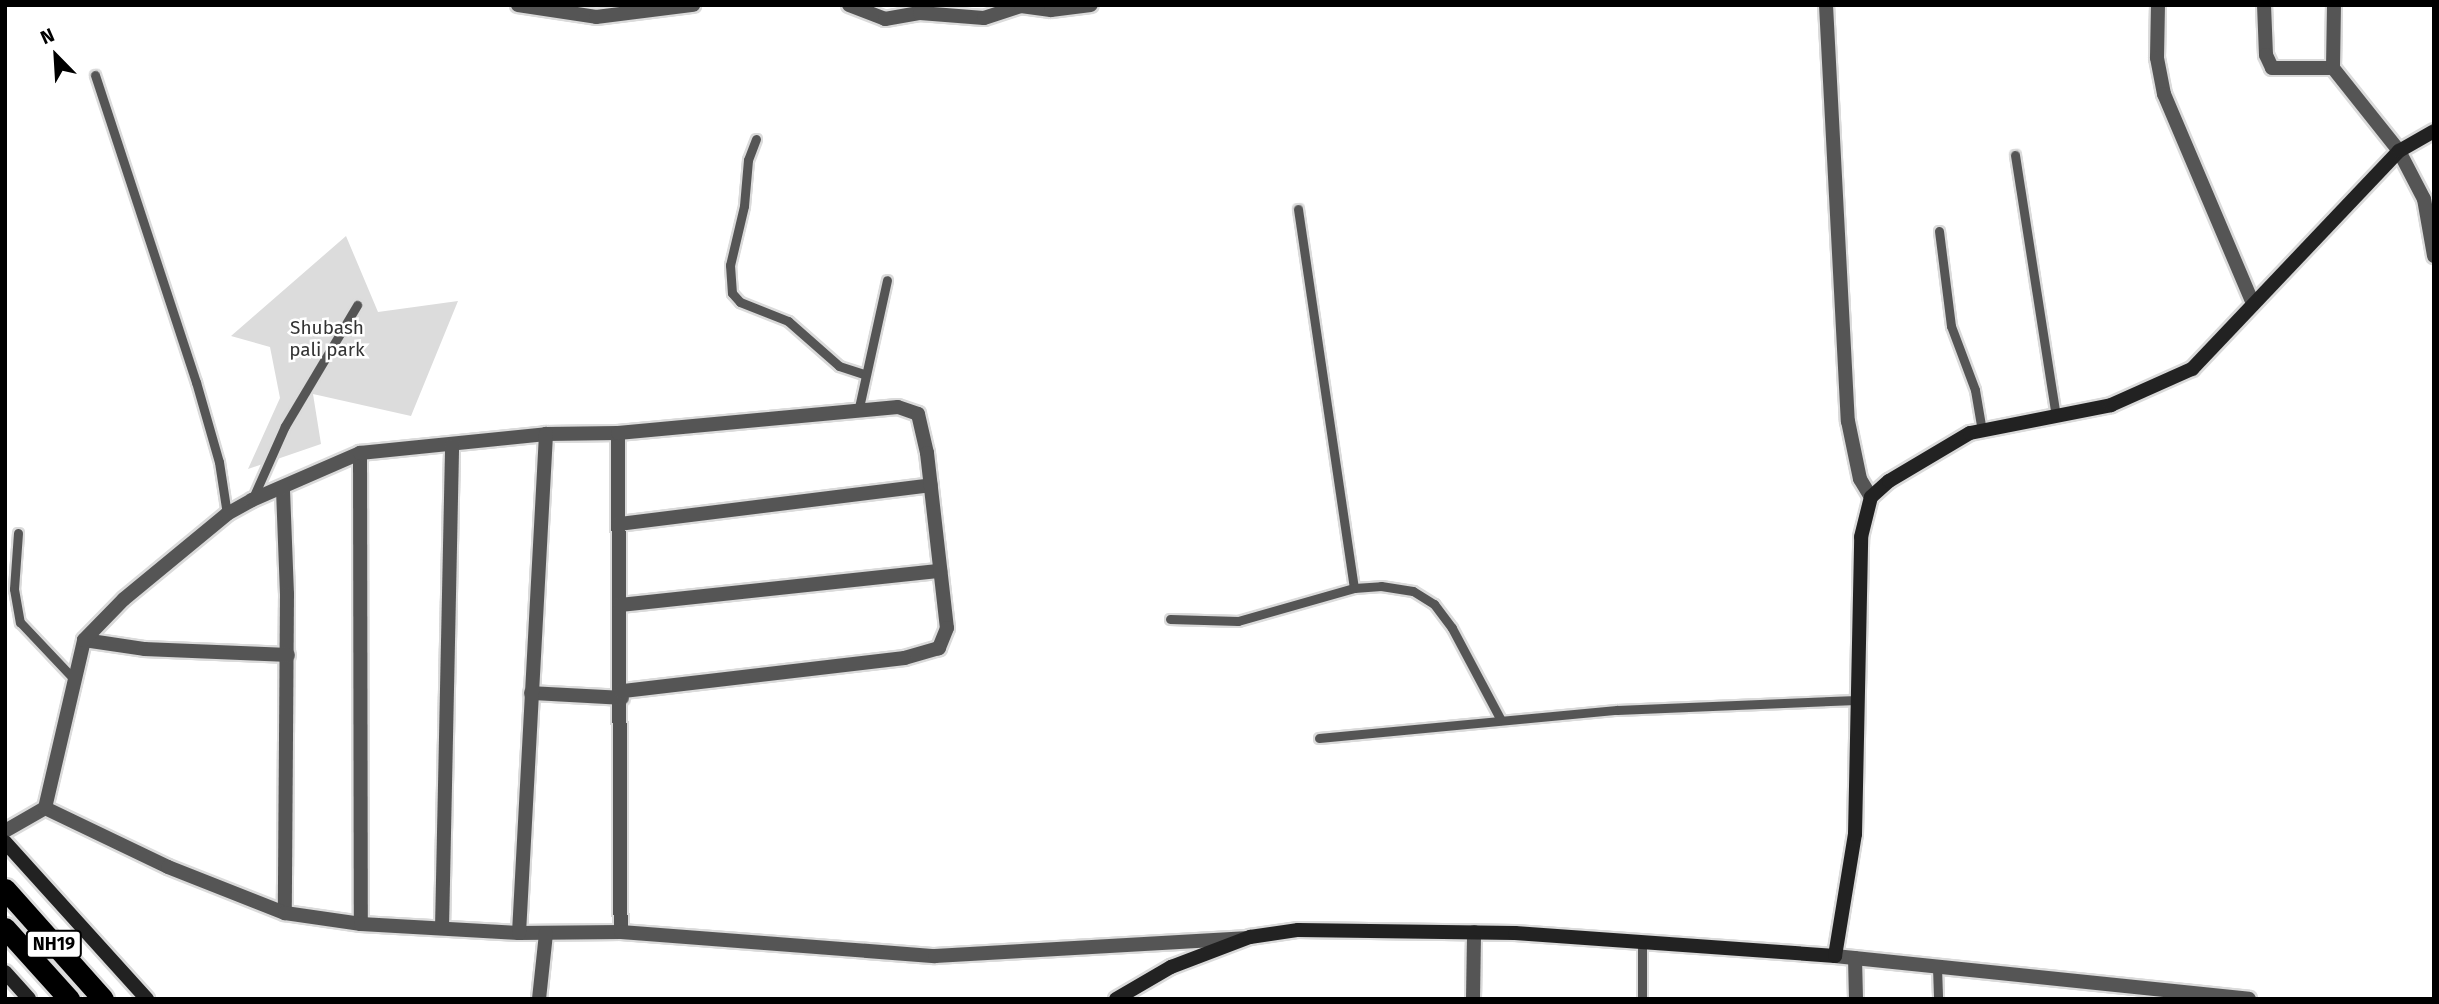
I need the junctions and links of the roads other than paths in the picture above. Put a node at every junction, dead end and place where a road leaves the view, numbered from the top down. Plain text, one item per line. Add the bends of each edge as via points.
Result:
1 (518, 5) edge
2 (693, 5) edge
3 (849, 5) edge
4 (1091, 5) edge
5 (1826, 5) edge
6 (2158, 5) edge
7 (2264, 5) edge
8 (2334, 5) edge
9 (2333, 68) junction
10 (95, 75) dead end
11 (2434, 131) edge
12 (756, 139) dead end
13 (2399, 151) junction
14 (2015, 155) dead end
15 (1298, 209) dead end
16 (1940, 231) dead end
17 (2434, 256) edge
18 (887, 280) dead end
19 (2253, 304) junction
20 (357, 305) dead end
21 (866, 375) junction
22 (859, 411) junction
23 (2056, 416) junction
24 (1982, 431) junction
25 (618, 433) junction
26 (546, 434) junction
27 (452, 446) junction
28 (360, 453) junction
29 (931, 485) junction
30 (283, 489) junction
31 (1871, 497) junction
32 (252, 500) junction
33 (227, 514) junction
34 (619, 524) junction
35 (18, 533) dead end
36 (940, 571) junction
37 (1354, 588) junction
38 (620, 605) junction
39 (1170, 619) dead end
40 (84, 640) junction
41 (288, 655) junction
42 (72, 677) junction
43 (531, 693) junction
44 (622, 695) junction
45 (1857, 700) junction
46 (1501, 720) junction
47 (1319, 738) dead end
48 (45, 808) junction
49 (5, 831) edge
50 (5, 842) edge
51 (5, 889) edge
52 (285, 914) junction
53 (361, 924) junction
54 (5, 928) edge
55 (442, 928) junction
56 (621, 932) junction
57 (1474, 932) junction
58 (519, 933) junction
59 (546, 933) junction
60 (1250, 937) junction
61 (1642, 942) junction
62 (1835, 956) junction
63 (1855, 958) junction
64 (1937, 967) junction
65 (5, 972) edge
66 (29, 999) edge
67 (69, 999) edge
68 (103, 999) edge
69 (147, 999) edge
70 (539, 999) edge
71 (1116, 999) edge
72 (1473, 999) edge
73 (1642, 999) edge
74 (1856, 999) edge
75 (1938, 999) edge
76 (2249, 999) edge

1 - 2 street via 596,17
3 - 4 street via 885,19 920,13 984,19 1021,6 1051,10
5 - 31 street via 1848,421 1860,479
6 - 19 street via 2157,58 2164,93
7 - 9 street via 2266,55 2272,68
8 - 9 street
9 - 13 street
10 - 33 lane via 196,382 219,462
11 - 13 street
12 - 21 lane via 748,160 744,206 730,265 732,293 740,302 788,321 839,366
13 - 17 street via 2424,199
13 - 19 street
14 - 23 lane
15 - 37 lane
16 - 24 lane via 1951,326 1975,390
18 - 21 lane
19 - 23 street via 2192,369 2111,405
20 - 32 lane via 285,426
21 - 22 lane
22 - 25 street
22 - 29 street via 898,407 918,414
23 - 24 street
24 - 31 street via 1970,433 1889,481
25 - 26 street
25 - 34 street
26 - 27 street
26 - 43 street
27 - 28 street
27 - 55 street
28 - 30 street
28 - 53 street
29 - 34 street
29 - 36 street
30 - 32 street
30 - 41 street
31 - 45 street via 1861,537
32 - 33 street
33 - 40 street via 124,599
34 - 38 street
35 - 42 lane via 14,589 20,622
36 - 38 street
36 - 44 street via 947,628 939,648 928,653
37 - 39 lane via 1238,621
37 - 46 lane via 1413,591 1434,604
38 - 44 street
40 - 41 street via 145,649
40 - 42 street
41 - 52 street
42 - 48 street
43 - 44 street
43 - 58 street
44 - 56 street
45 - 46 lane via 1735,701
45 - 62 street via 1855,834
46 - 47 lane
48 - 49 street
48 - 52 street via 168,867
50 - 69 street
51 - 68 highway, NH19
52 - 53 street
53 - 55 street
54 - 67 highway, NH19
55 - 58 street
56 - 59 street
56 - 60 street via 935,956
57 - 60 street via 1298,930
57 - 61 street
57 - 72 street
58 - 59 street
59 - 70 street
60 - 71 street via 1171,967
61 - 62 street
61 - 73 lane
62 - 63 street
63 - 64 street
63 - 74 street
64 - 75 lane
64 - 76 street
65 - 66 street

